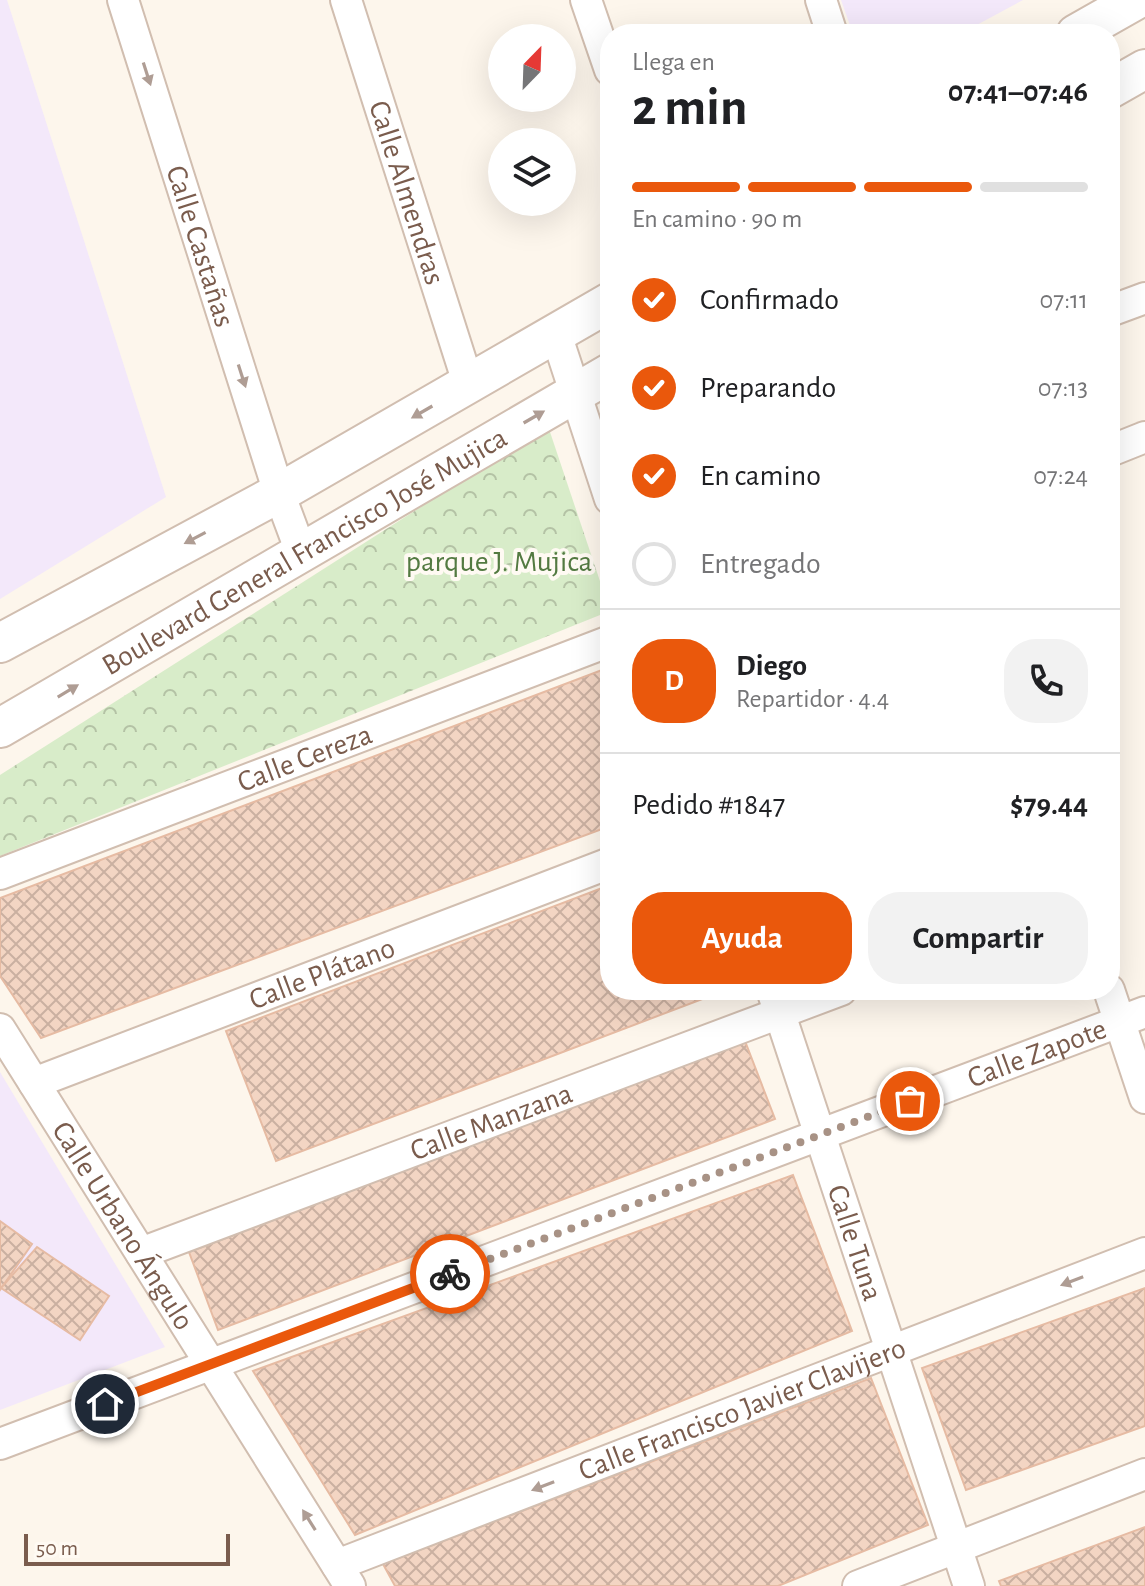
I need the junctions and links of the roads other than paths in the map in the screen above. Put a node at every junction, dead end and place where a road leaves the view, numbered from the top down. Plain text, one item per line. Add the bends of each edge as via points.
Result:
1 (123, 0) edge
2 (346, 0) edge
3 (586, 0) edge
4 (821, 0) edge
5 (1136, 0) edge
6 (829, 24) edge
7 (1094, 24) edge
8 (600, 41) edge
9 (1145, 69) edge
10 (1120, 83) edge
11 (1145, 298) edge
12 (1120, 307) edge
13 (600, 308) edge
14 (556, 334) junction
15 (600, 379) edge
16 (469, 386) junction
17 (575, 394) junction
18 (1145, 437) edge
19 (1120, 447) edge
20 (600, 469) edge
21 (279, 493) junction
22 (301, 552) junction
23 (0, 643) edge
24 (600, 645) edge
25 (0, 728) edge
26 (600, 867) edge
27 (0, 874) edge
28 (1118, 1000) edge
29 (776, 1002) edge
30 (1132, 1017) edge
31 (0, 1029) edge
32 (34, 1083) junction
33 (1145, 1098) edge
34 (820, 1136) junction
35 (141, 1253) junction
36 (1145, 1253) edge
37 (891, 1351) junction
38 (211, 1364) junction
39 (0, 1444) edge
40 (1145, 1474) edge
41 (957, 1548) junction
42 (344, 1576) edge
43 (858, 1586) edge
44 (969, 1586) edge

1 -> 21 street, Calle Castañas
2 - 16 street, Calle Almendras
3 - 8 street
4 - 6 street
5 - 7 street
9 - 10 street
11 - 12 street
13 - 14 street, Boulevard General Francisco José Mujica
14 - 16 street, Boulevard General Francisco José Mujica
14 - 17 street
15 - 17 street, Boulevard General Francisco José Mujica
16 -> 21 street, Boulevard General Francisco José Mujica
17 - 20 street
22 -> 17 street, Boulevard General Francisco José Mujica
18 - 19 street
21 - 22 street, Calle Castañas
21 -> 23 street, Boulevard General Francisco José Mujica
25 -> 22 street, Boulevard General Francisco José Mujica
24 - 27 street, Calle Cereza
26 - 32 street, Calle Plátano
28 - 30 street
29 - 34 street, Calle Tuna
29 - 35 street, Calle Manzana
30 - 33 street
30 - 34 street, Calle Zapote
31 - 32 street, Calle Urbano Ángulo
32 - 35 street, Calle Urbano Ángulo
34 - 37 street, Calle Tuna
34 - 38 street, Calle Zapote
35 - 38 street, Calle Urbano Ángulo
36 -> 37 street, Calle Francisco Javier Clavijero
37 - 41 street, Calle Tuna
37 -> 42 street, Calle Francisco Javier Clavijero
38 - 39 street, Calle Zapote
42 -> 38 street, Calle Urbano Ángulo
40 - 41 street
41 - 43 street
41 - 44 street, Calle Tuna

